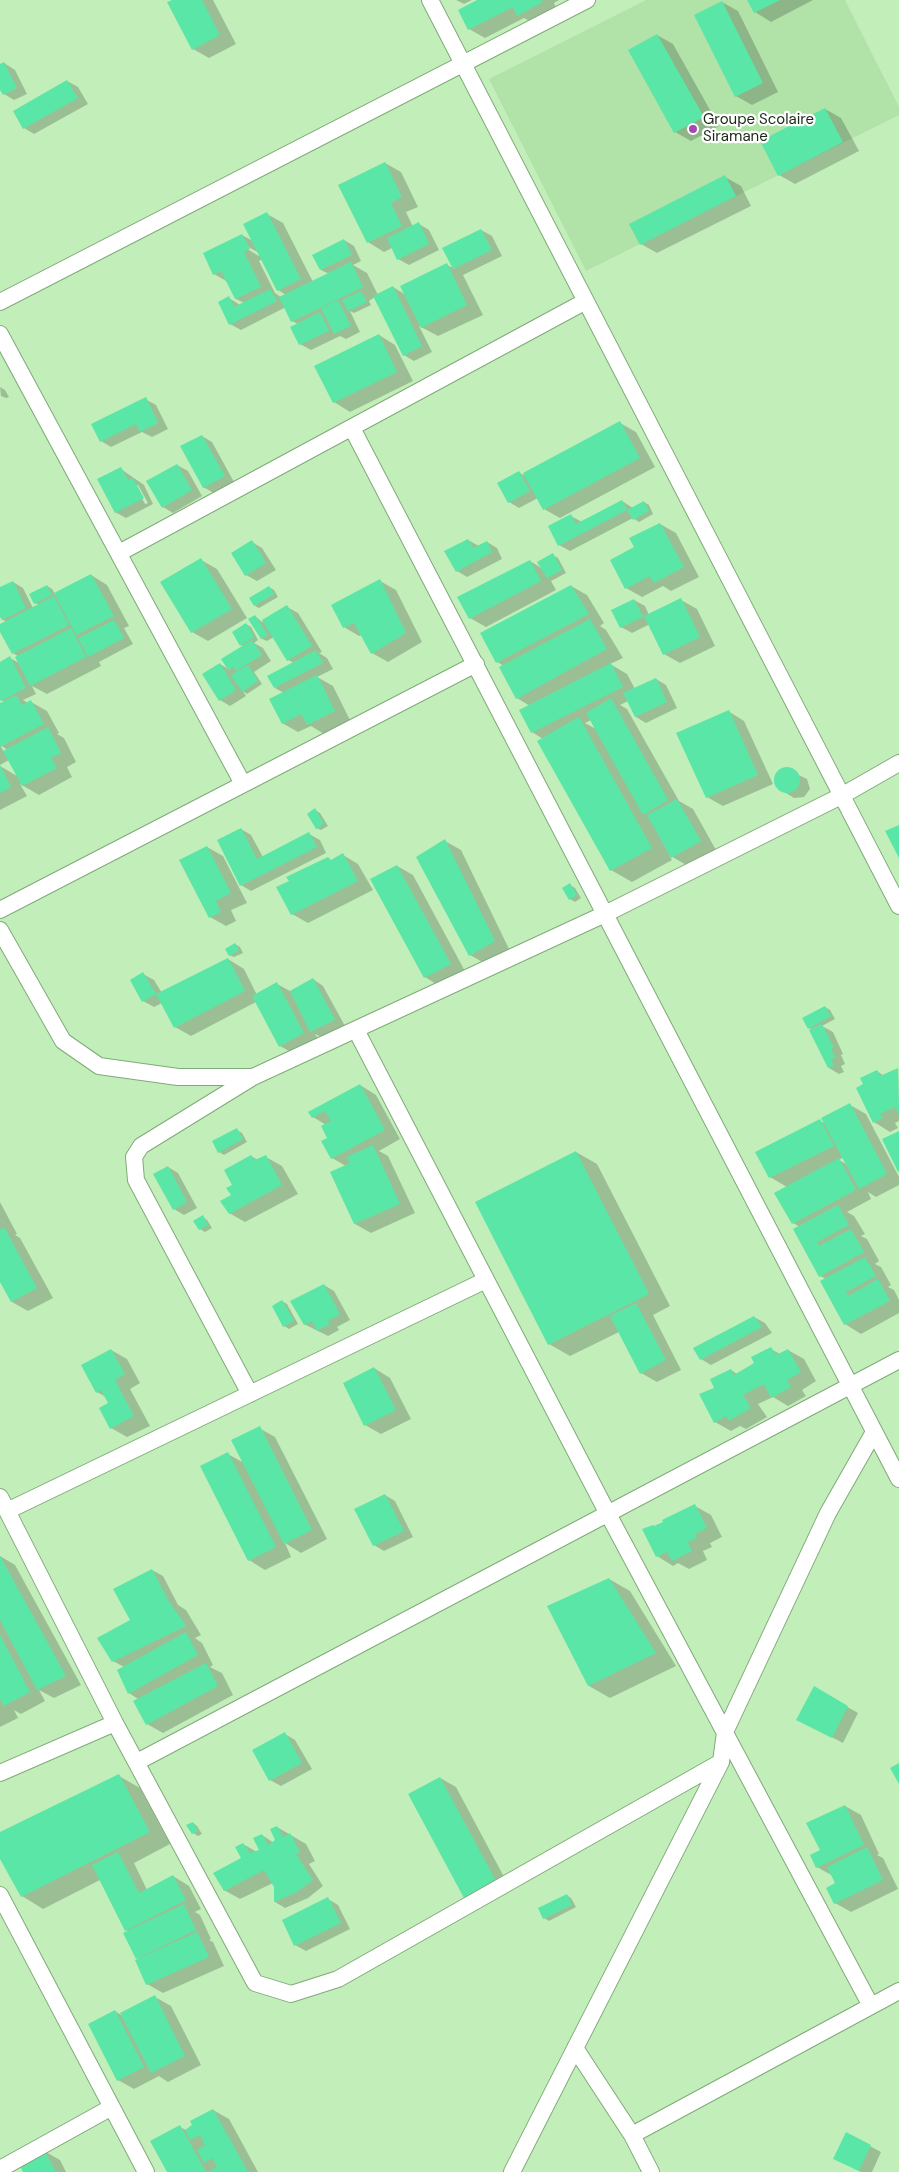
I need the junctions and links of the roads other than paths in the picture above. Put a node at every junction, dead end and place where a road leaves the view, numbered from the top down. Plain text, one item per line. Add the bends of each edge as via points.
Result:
1 (430, 0) edge
2 (586, 0) edge
3 (462, 64) junction
4 (586, 301) junction
5 (0, 302) edge
6 (0, 334) edge
7 (352, 428) junction
8 (119, 553) junction
9 (476, 664) junction
10 (899, 763) edge
11 (243, 784) junction
12 (844, 795) junction
13 (899, 906) edge
14 (0, 910) edge
15 (605, 914) junction
16 (0, 930) edge
17 (356, 1030) junction
18 (253, 1077) junction
19 (486, 1280) junction
20 (899, 1360) edge
21 (849, 1385) junction
22 (250, 1394) junction
23 (874, 1432) junction
24 (899, 1479) edge
25 (3, 1504) edge
26 (608, 1514) junction
27 (114, 1723) junction
28 (725, 1732) junction
29 (137, 1762) junction
30 (721, 1762) junction
31 (0, 1773) edge
32 (0, 1895) edge
33 (899, 1991) edge
34 (871, 2006) junction
35 (575, 2048) junction
36 (112, 2107) junction
37 (632, 2135) junction
38 (0, 2169) edge
39 (146, 2172) edge
40 (512, 2172) edge
41 (651, 2172) edge

1 - 3 street
2 - 3 street
3 - 4 street
3 - 5 street
4 - 7 street
4 - 12 street
6 - 8 street
7 - 8 street
7 - 9 street
8 - 11 street
9 - 11 street
9 - 15 street
10 - 12 street
11 - 14 street
12 - 13 street
12 - 15 street
15 - 17 street
15 - 21 street
16 - 18 street via 63,1041 99,1066 178,1077
17 - 18 street
17 - 19 street
18 - 22 street via 142,1146 134,1157 136,1180
19 - 22 street
19 - 26 street
20 - 21 street
21 - 23 street
21 - 26 street
22 - 25 street
23 - 24 street
23 - 28 street via 828,1513
25 - 27 street
26 - 28 street
26 - 29 street
27 - 29 street
27 - 31 street
28 - 30 street
28 - 34 street
29 - 30 street via 256,1983 291,1994 338,1979
30 - 35 street
32 - 36 street
33 - 34 street
34 - 37 street
35 - 37 street
35 - 40 street
36 - 38 street
36 - 39 street
37 - 41 street

